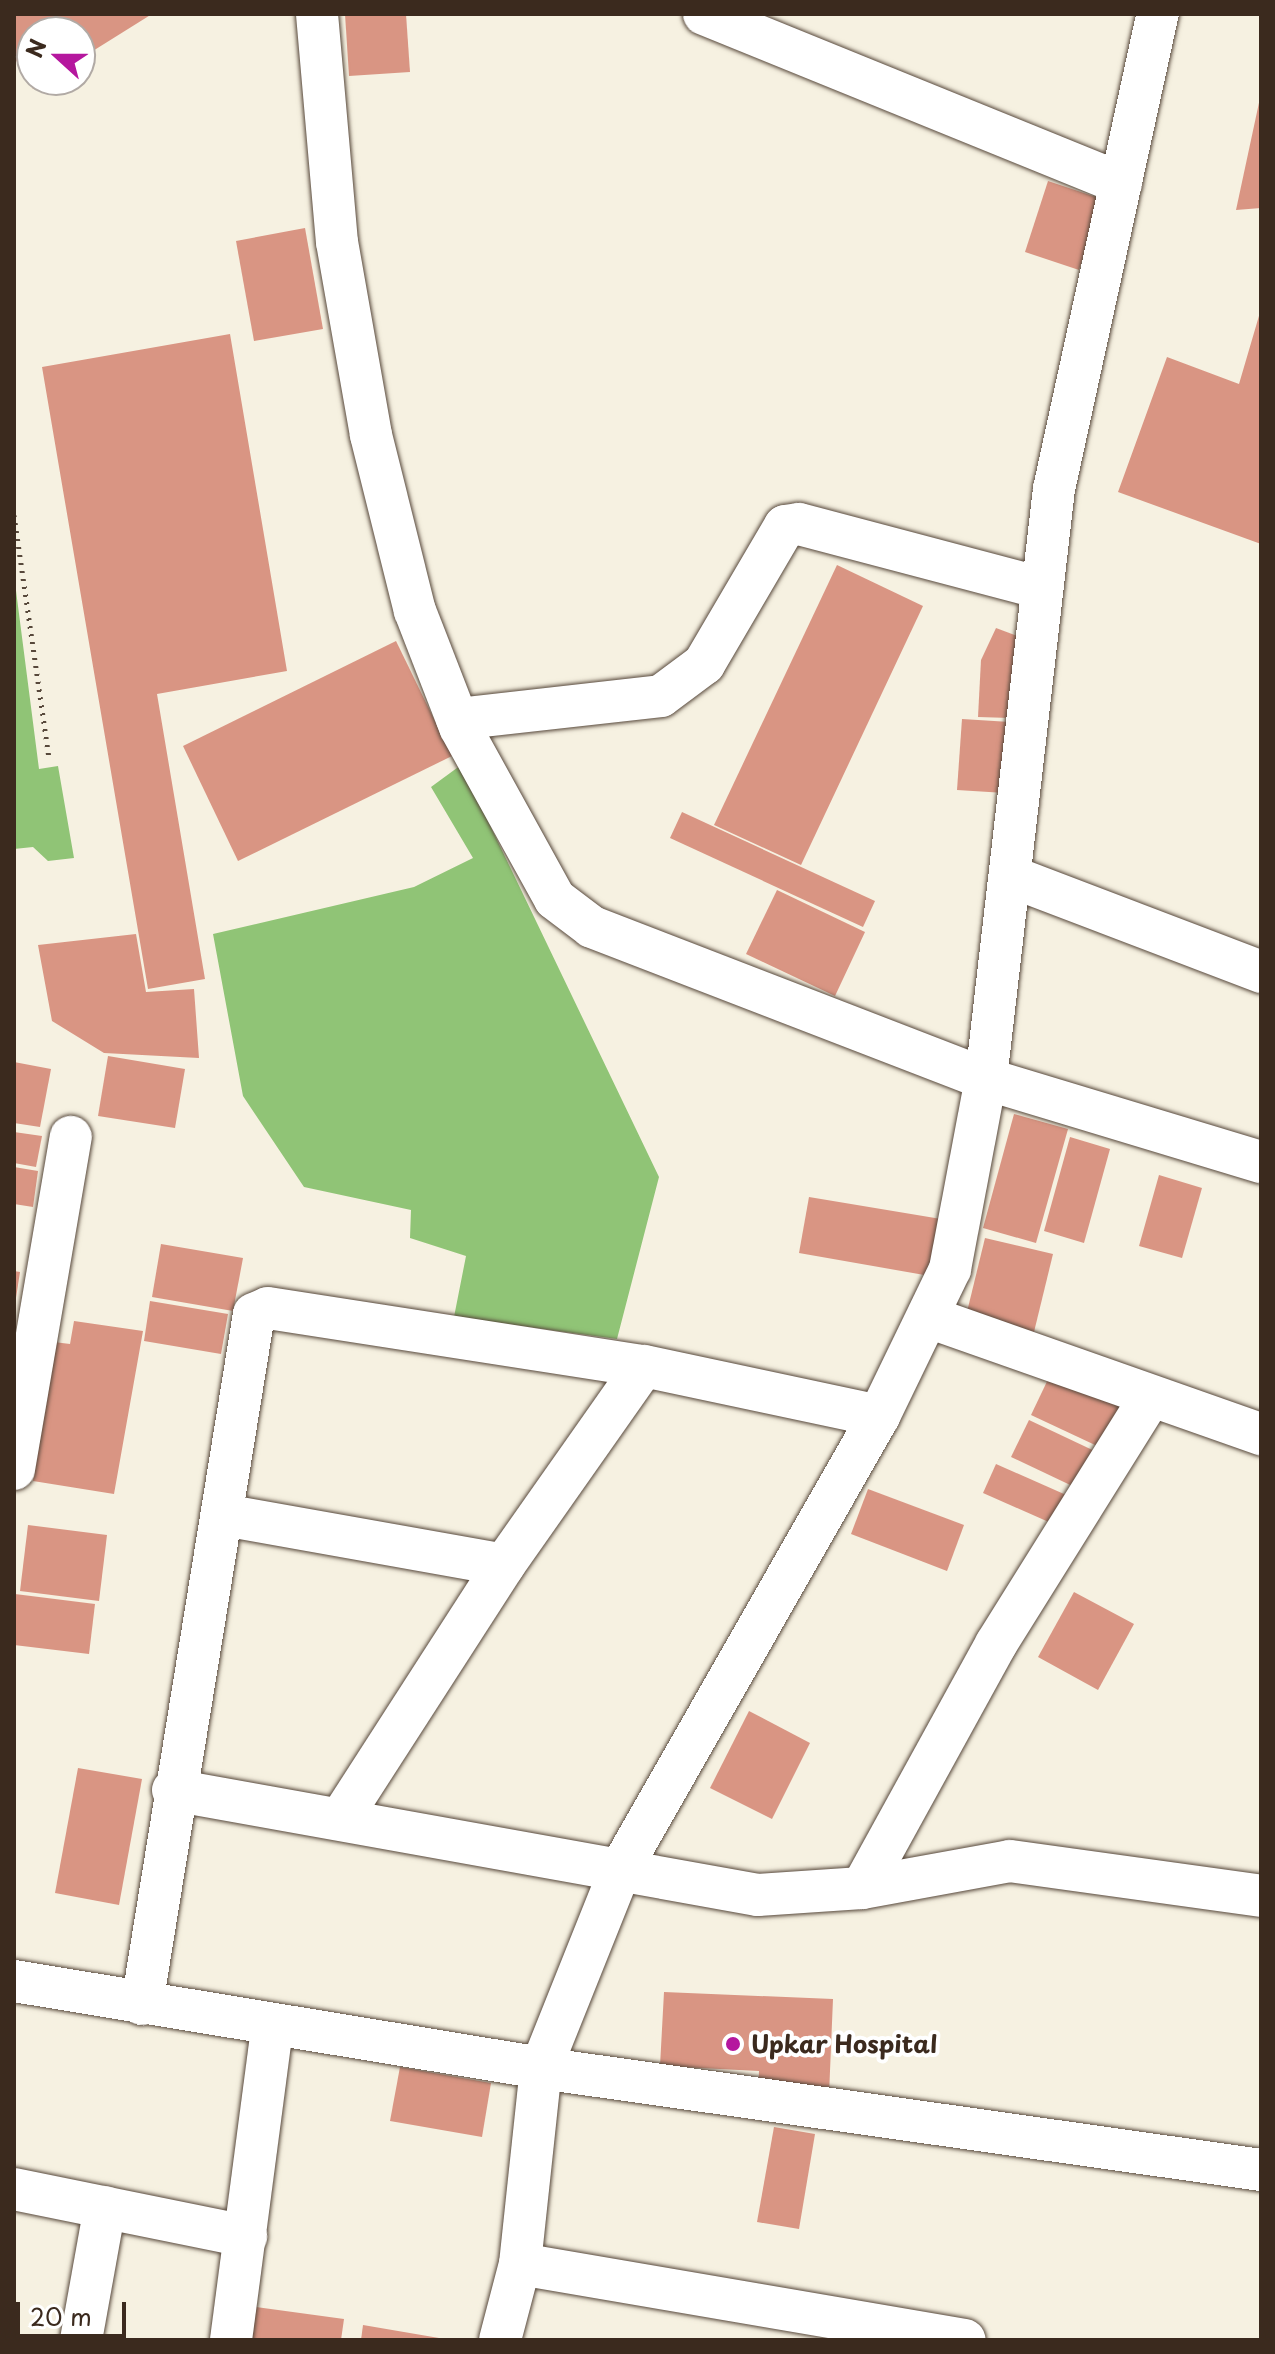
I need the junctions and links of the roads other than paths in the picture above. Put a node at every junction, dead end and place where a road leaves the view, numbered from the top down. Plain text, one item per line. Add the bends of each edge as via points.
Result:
1 (317, 14) edge
2 (704, 14) edge
3 (1158, 14) edge
4 (1121, 183) junction
5 (1042, 588) junction
6 (457, 719) junction
7 (1010, 876) junction
8 (1261, 972) edge
9 (986, 1079) junction
10 (71, 1137) dead end
11 (1261, 1162) edge
12 (931, 1318) junction
13 (644, 1366) junction
14 (1151, 1396) junction
15 (879, 1416) junction
16 (1261, 1434) edge
17 (14, 1469) edge
18 (224, 1515) junction
19 (504, 1565) junction
20 (173, 1790) junction
21 (343, 1815) junction
22 (620, 1870) junction
23 (862, 1888) junction
24 (1261, 1896) edge
25 (14, 1981) edge
26 (142, 2004) junction
27 (272, 2027) junction
28 (541, 2068) junction
29 (1261, 2170) edge
30 (14, 2189) edge
31 (105, 2207) junction
32 (246, 2236) junction
33 (520, 2264) junction
34 (81, 2340) edge
35 (231, 2340) edge
36 (500, 2340) edge
37 (965, 2340) edge

1 - 6 street via 337,242 371,435 415,611
2 - 4 street
3 - 4 street
4 - 5 street via 1054,489
5 - 6 street via 799,524 785,526 704,664 661,696
5 - 7 street
6 - 9 street via 555,899 592,927
7 - 8 street
7 - 9 street
9 - 11 street
9 - 12 street via 950,1269
10 - 17 street
12 - 14 street
12 - 15 street
13 - 15 street
13 - 18 street via 261,1310 247,1334
13 - 19 street
14 - 16 street
14 - 23 street via 996,1644
15 - 22 street
18 - 19 street
18 - 20 street
19 - 21 street
20 - 21 street
20 - 26 street
21 - 22 street
22 - 23 street via 758,1895
22 - 28 street
23 - 24 street via 1010,1861
25 - 26 street
26 - 27 street
27 - 28 street
27 - 32 street
28 - 29 street
28 - 33 street
30 - 31 street
31 - 32 street
31 - 34 street
32 - 35 street
33 - 36 street
33 - 37 street

